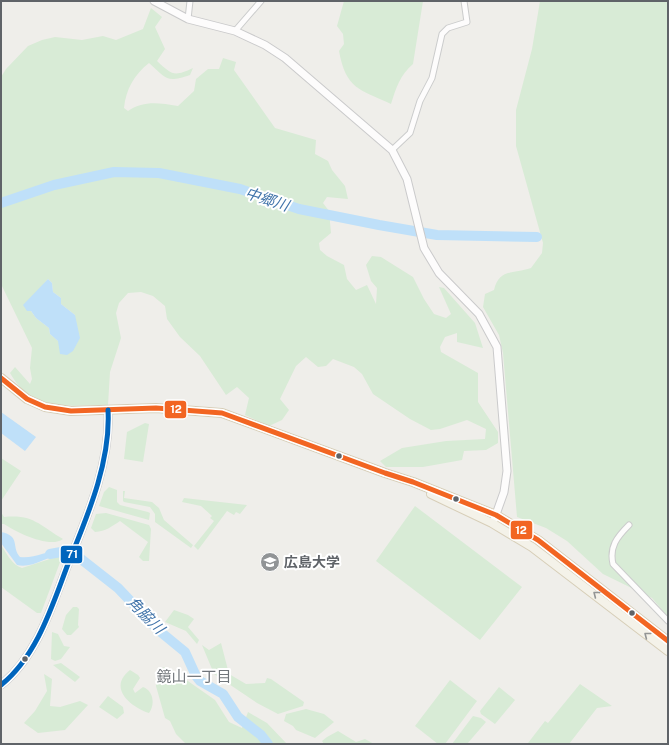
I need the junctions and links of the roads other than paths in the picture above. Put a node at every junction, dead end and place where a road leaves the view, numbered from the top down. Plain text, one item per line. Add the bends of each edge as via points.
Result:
1 (154, 1) edge
2 (190, 1) edge
3 (260, 1) edge
4 (464, 1) edge
5 (188, 19) junction
6 (235, 31) junction
7 (392, 150) junction
8 (1, 378) edge
9 (108, 410) junction
10 (385, 473) junction
11 (496, 515) junction
12 (492, 523) junction
13 (629, 525) dead end
14 (668, 621) edge
15 (668, 641) edge
16 (668, 651) edge
17 (1, 685) edge

1 - 5 street
2 - 5 street
3 - 6 street
4 - 7 street via 467,22 448,28 442,34 432,78 420,101 410,133
5 - 6 street
6 - 7 street via 285,58
7 - 11 street via 407,179 424,248 439,273 479,314 497,347 507,471
8 - 9 main road via 27,399 45,407 71,411
9 - 10 main road via 156,408 222,413
9 - 17 street via 109,428 92,502 46,619 23,660
10 - 11 main road
10 - 12 main road
11 - 12 street
11 - 15 main road via 538,540
16 -> 12 main road via 544,556
13 - 14 street via 618,536 613,546 613,564

